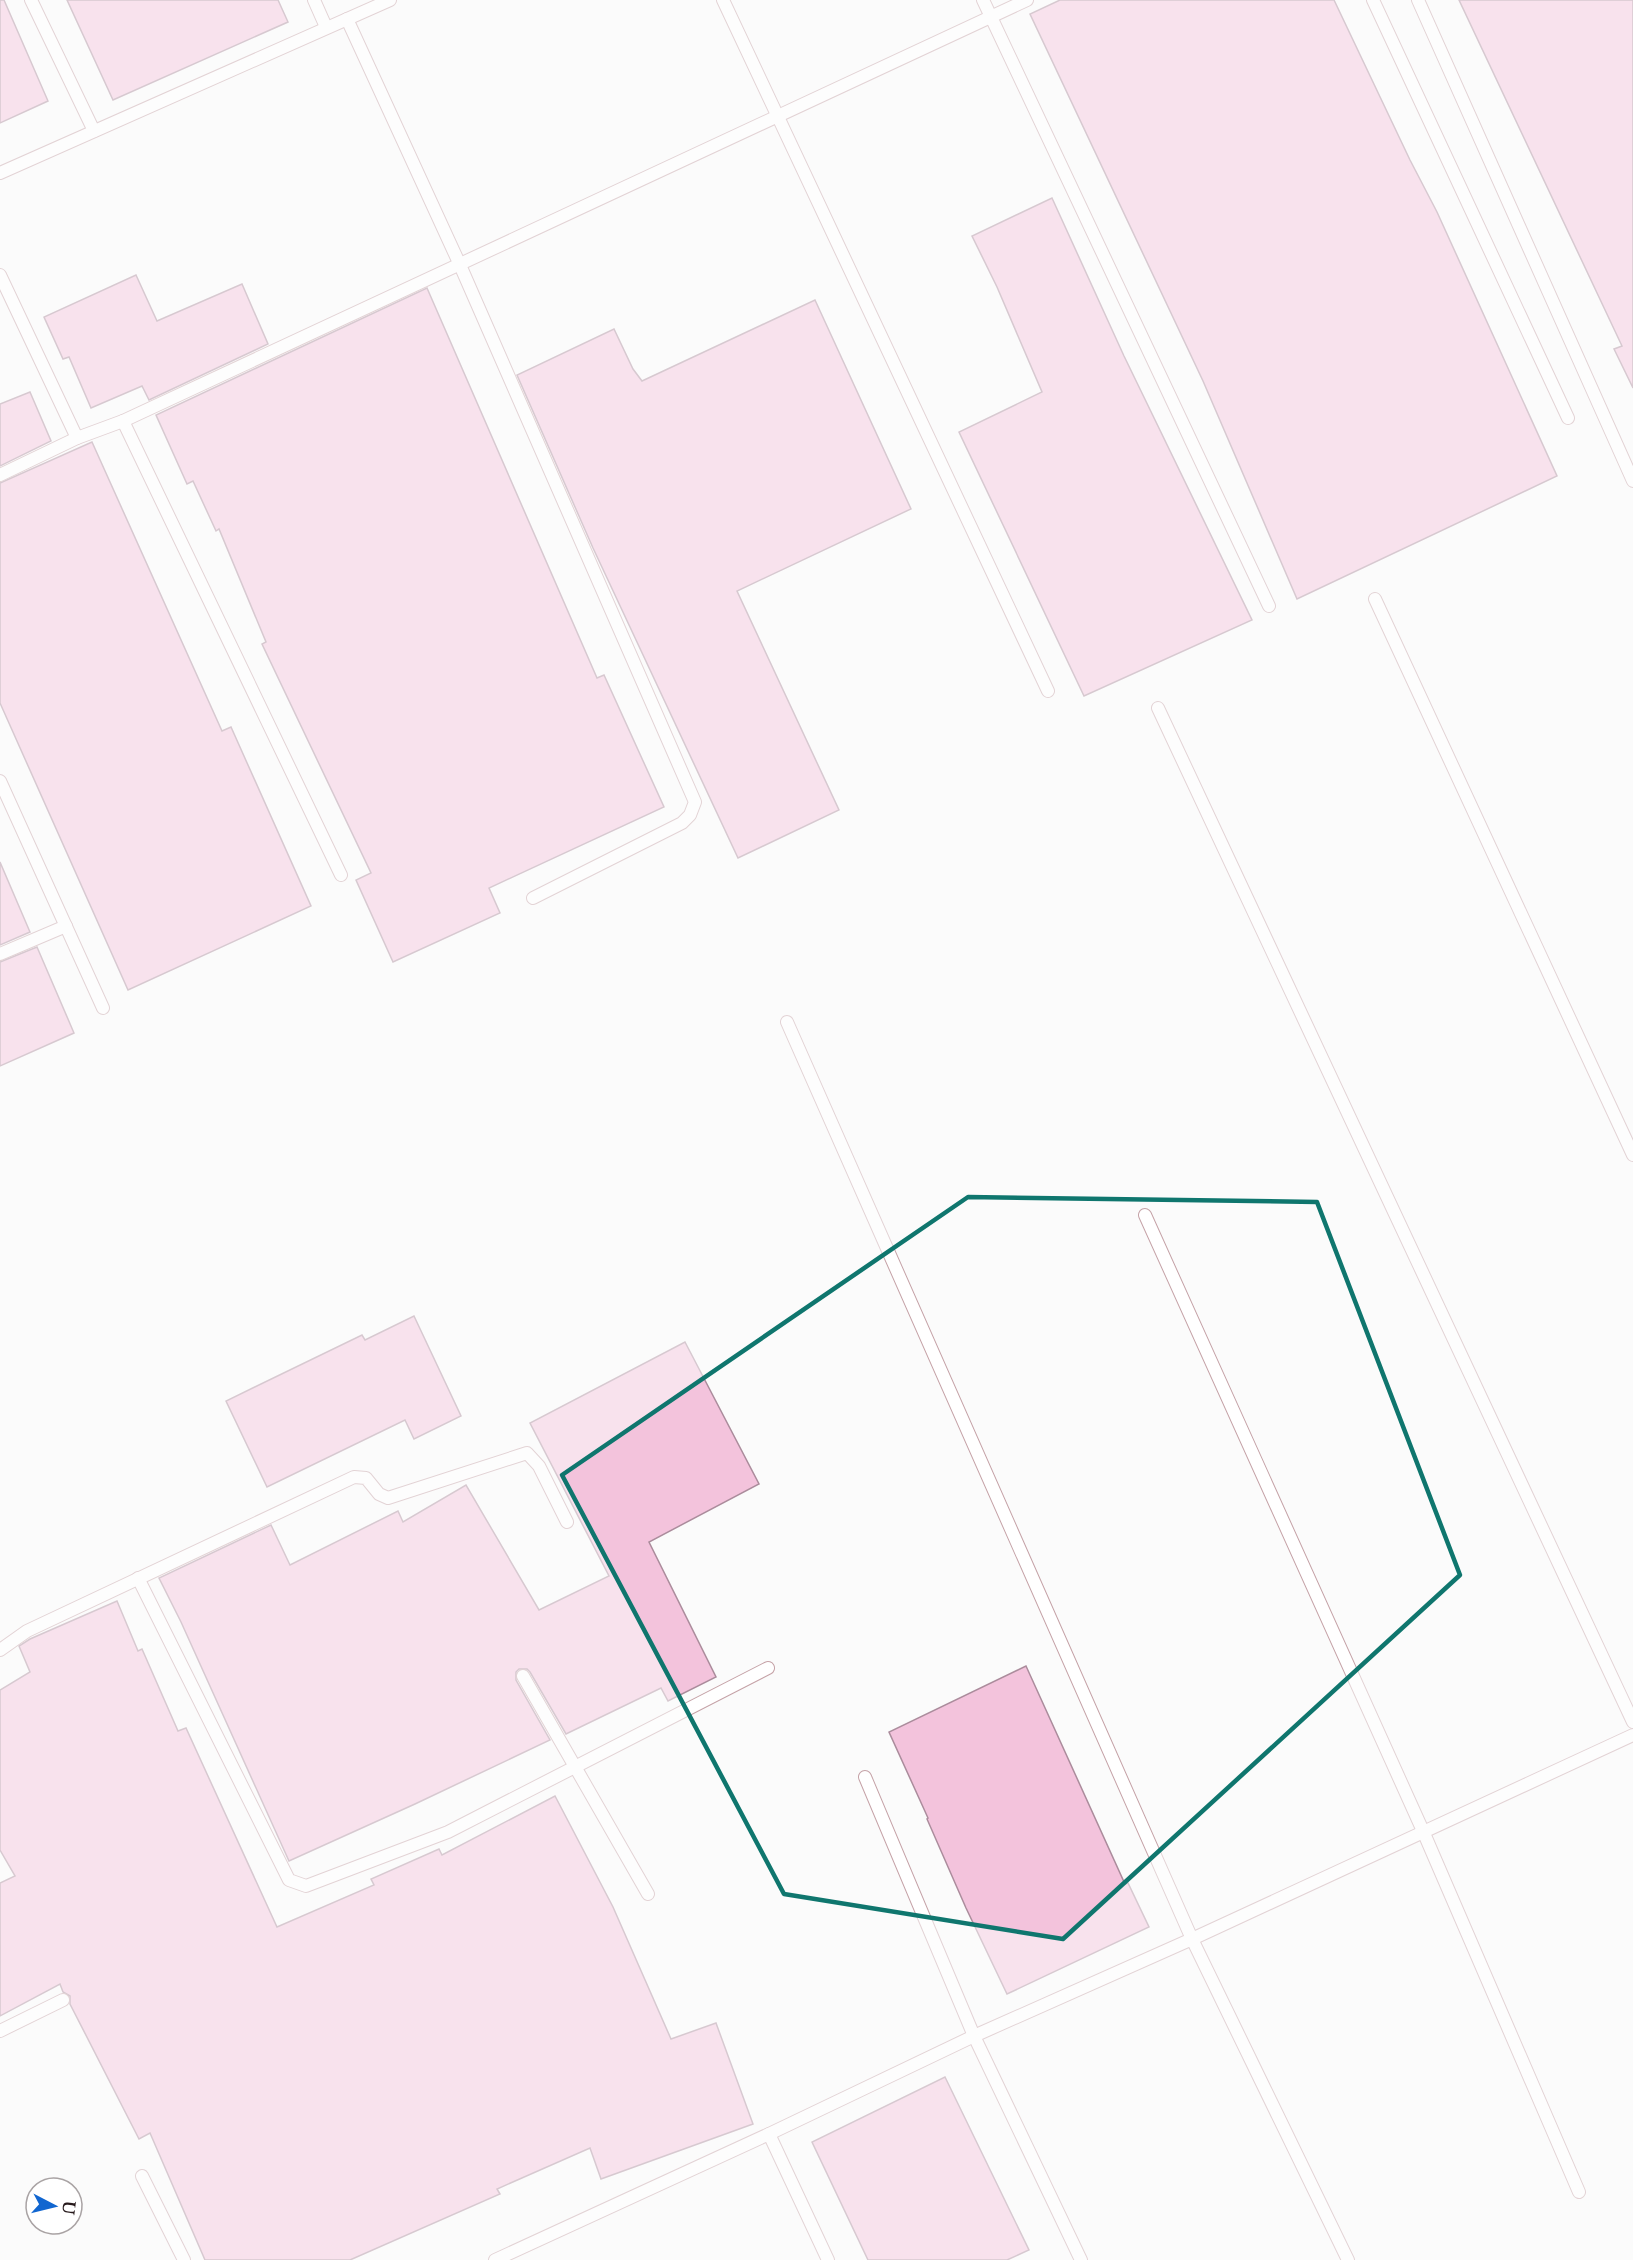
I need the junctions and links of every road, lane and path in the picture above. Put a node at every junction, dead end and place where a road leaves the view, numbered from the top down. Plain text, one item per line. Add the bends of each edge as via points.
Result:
1 (32, 0) edge
2 (314, 0) edge
3 (390, 0) edge
4 (723, 0) edge
5 (983, 0) edge
6 (1027, 0) edge
7 (1373, 0) edge
8 (1418, 0) edge
9 (992, 17) junction
10 (347, 19) junction
11 (326, 27) junction
12 (778, 117) junction
13 (94, 131) junction
14 (0, 173) edge
15 (459, 265) junction
16 (0, 275) edge
17 (1568, 418) dead end
18 (123, 421) junction
19 (77, 438) junction
20 (0, 475) edge
21 (1633, 481) edge
22 (1375, 599) dead end
23 (1269, 606) dead end
24 (1048, 691) dead end
25 (1158, 708) dead end
26 (0, 782) edge
27 (341, 875) dead end
28 (533, 898) dead end
29 (66, 926) junction
30 (0, 954) edge
31 (103, 1008) dead end
32 (787, 1022) dead end
33 (1633, 1155) edge
34 (1145, 1215) dead end
35 (567, 1522) dead end
36 (138, 1578) junction
37 (0, 1650) edge
38 (768, 1668) dead end
39 (523, 1676) dead end
40 (1633, 1722) edge
41 (1633, 1735) edge
42 (576, 1767) junction
43 (865, 1777) dead end
44 (1423, 1831) junction
45 (648, 1894) dead end
46 (1192, 1939) junction
47 (63, 2000) dead end
48 (0, 2031) edge
49 (974, 2036) junction
50 (768, 2134) junction
51 (142, 2176) dead end
52 (1579, 2192) dead end
53 (184, 2260) edge
54 (495, 2260) edge
55 (828, 2260) edge
56 (1081, 2260) edge
57 (1348, 2260) edge

1 - 13 lane
2 - 11 lane
3 - 10 lane
4 - 12 lane
5 - 9 lane
6 - 9 lane
7 - 17 lane
8 - 21 lane
9 - 12 lane
9 - 23 lane
10 - 11 lane
10 - 15 lane
11 - 13 lane
12 - 15 lane
12 - 24 lane
13 - 14 lane
15 - 18 lane
15 - 28 lane via 695,802 682,823
16 - 19 lane
18 - 19 lane
18 - 27 lane
19 - 20 lane
22 - 33 lane
25 - 40 lane
26 - 29 lane
29 - 30 lane
29 - 31 lane
32 - 46 lane
34 - 44 lane
35 - 36 lane via 539,1466 527,1453 387,1498 366,1478 354,1477
36 - 37 lane via 27,1631
36 - 42 lane via 289,1880 306,1886 448,1832
38 - 42 lane
39 - 42 lane
41 - 44 lane
42 - 45 lane
43 - 49 lane
44 - 46 lane
44 - 52 lane
46 - 49 lane
46 - 57 lane
47 - 48 lane
49 - 50 lane
49 - 56 lane
50 - 54 lane
50 - 55 lane
51 - 53 lane

